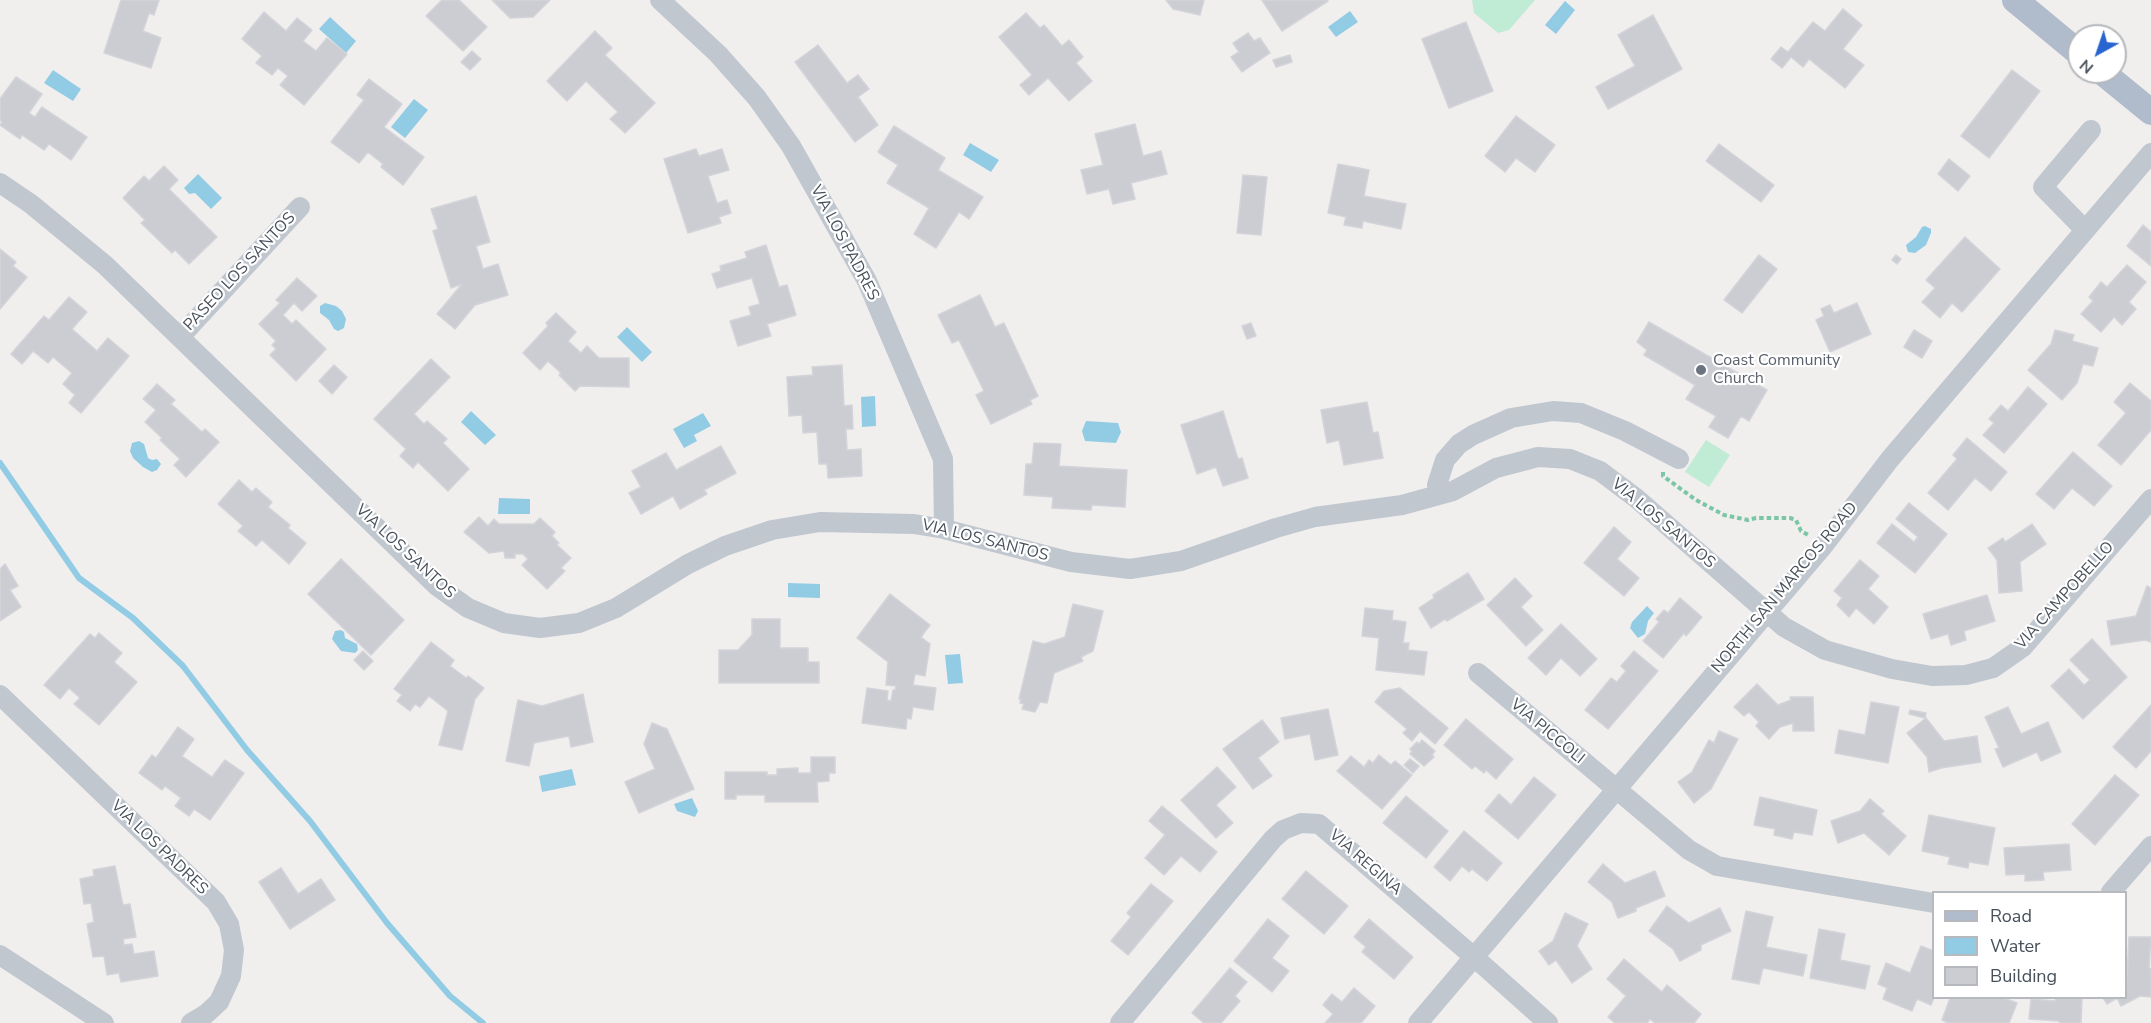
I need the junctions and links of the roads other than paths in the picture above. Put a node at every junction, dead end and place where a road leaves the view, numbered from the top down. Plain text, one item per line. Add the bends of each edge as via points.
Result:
1 (660, 0) edge
2 (2015, 0) edge
3 (2067, 43) edge
4 (2117, 84) edge
5 (2151, 112) edge
6 (2091, 130) dead end
7 (2151, 153) edge
8 (0, 183) edge
9 (300, 207) dead end
10 (2085, 230) junction
11 (180, 337) junction
12 (1673, 461) road end
13 (1441, 494) junction
14 (2151, 499) edge
15 (944, 529) junction
16 (1765, 612) junction
17 (1478, 673) dead end
18 (0, 695) edge
19 (1616, 790) junction
20 (2151, 846) edge
21 (2112, 891) edge
22 (1932, 903) edge
23 (0, 955) edge
24 (1474, 957) junction
25 (104, 1023) edge
26 (191, 1023) edge
27 (1119, 1023) edge
28 (1418, 1023) edge
29 (1548, 1023) edge

1 - 15 street, VIA LOS PADRES via 718,54 757,98 791,146 867,281 943,459
2 - 3 main road
4 - 5 main road
6 - 10 street via 2043,187
7 - 10 street, NORTH SAN MARCOS ROAD
8 - 11 street, VIA LOS SANTOS via 105,266
9 - 11 street, PASEO LOS SANTOS
10 - 16 street, NORTH SAN MARCOS ROAD
11 - 15 street, VIA LOS SANTOS via 437,586 468,608 504,623 540,627 579,623 616,608 725,546 772,530 819,522 914,524
12 - 13 street via 1625,431 1581,413 1553,411 1511,418 1459,444 1445,460 1437,485
13 - 15 street, VIA LOS SANTOS via 1402,505 1315,517 1181,561 1130,569 1071,562
13 - 16 street, VIA LOS SANTOS via 1496,468 1538,457 1570,459 1600,471 1636,498
14 - 16 street, VIA CAMPOBELLO via 2023,647 1993,668 1966,675 1932,676 1892,669 1825,650
16 - 19 street, NORTH SAN MARCOS ROAD
17 - 19 street, VIA PICCOLI
18 - 26 street, VIA LOS PADRES via 216,902 229,924 234,950 231,976 219,1002
19 - 22 street via 1689,850 1717,866
19 - 24 street, NORTH SAN MARCOS ROAD
20 - 21 street
23 - 25 street
24 - 27 street, VIA REGINA via 1319,824 1301,823 1273,839
24 - 28 street, NORTH SAN MARCOS ROAD
24 - 29 street, VIA REGINA

